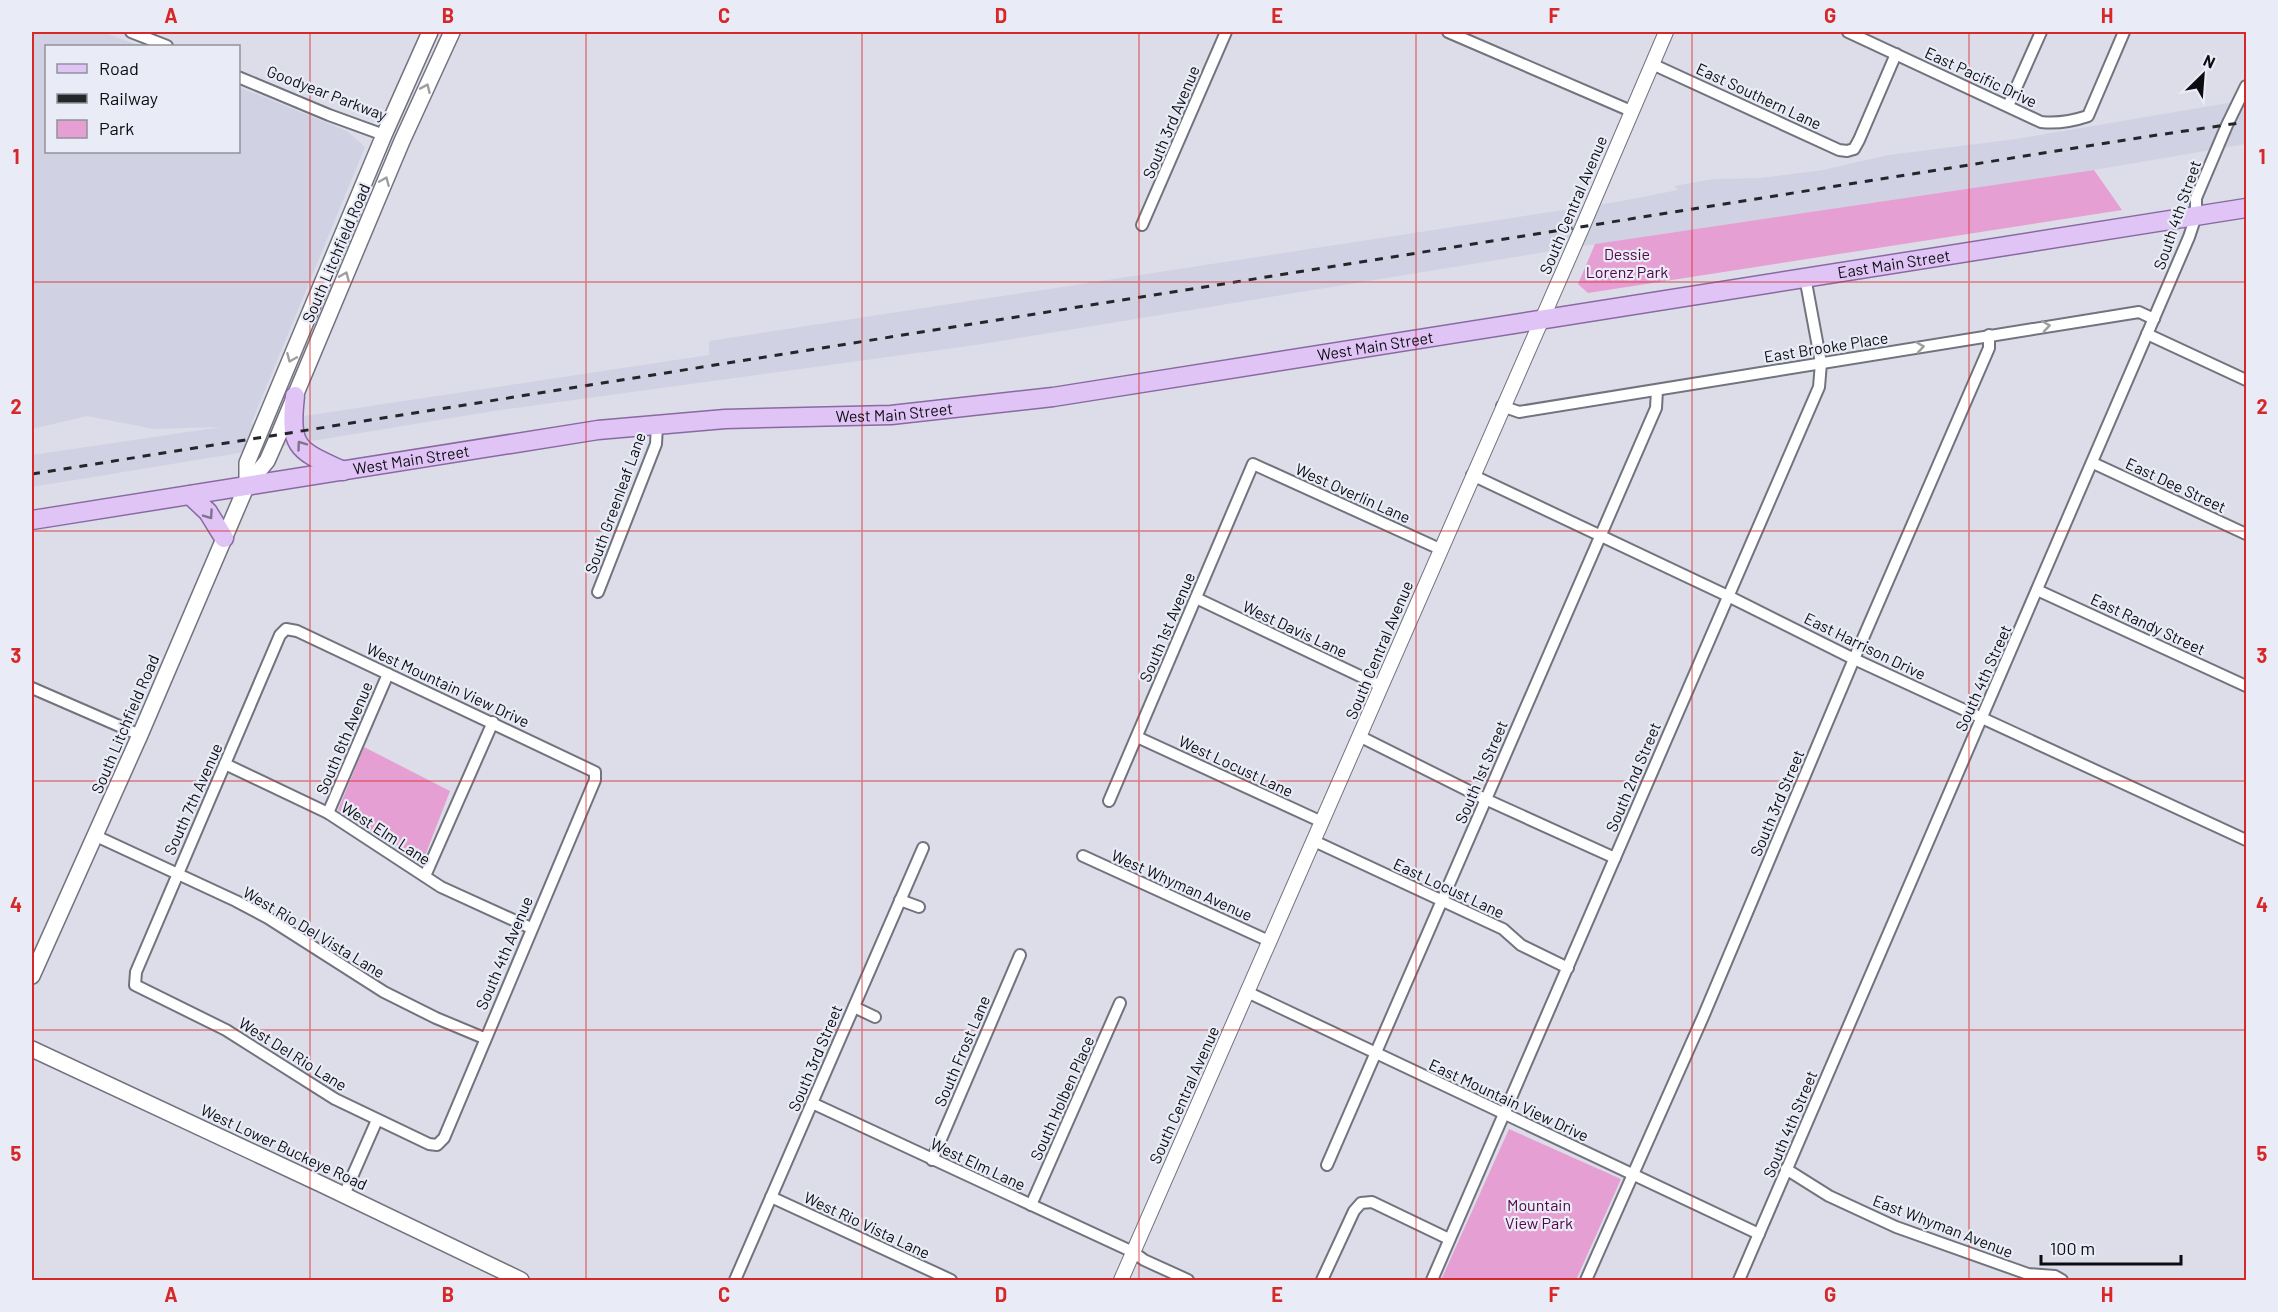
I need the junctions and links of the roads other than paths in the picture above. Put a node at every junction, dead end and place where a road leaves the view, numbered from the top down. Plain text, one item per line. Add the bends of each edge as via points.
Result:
1 (131, 32) edge
2 (430, 32) edge
3 (452, 32) edge
4 (1226, 32) edge
5 (1448, 32) edge
6 (1666, 32) edge
7 (1848, 32) edge
8 (2041, 32) edge
9 (2124, 32) edge
10 (164, 45) edge
11 (1896, 54) junction
12 (1652, 64) junction
13 (240, 78) edge
14 (2247, 86) edge
15 (2008, 106) junction
16 (1631, 111) junction
17 (384, 135) junction
18 (402, 141) junction
19 (2247, 208) edge
20 (2196, 216) junction
21 (1142, 225) dead end
22 (1805, 277) junction
23 (2154, 319) junction
24 (1541, 320) junction
25 (2147, 334) junction
26 (1989, 335) junction
27 (1821, 363) junction
28 (2247, 380) edge
29 (1657, 390) junction
30 (295, 396) junction
31 (1502, 406) junction
32 (657, 424) junction
33 (2093, 463) junction
34 (1253, 464) joint
35 (343, 471) junction
36 (1472, 475) junction
37 (247, 485) junction
38 (190, 495) junction
39 (32, 520) edge
40 (2247, 534) edge
41 (1599, 536) junction
42 (224, 538) junction
43 (1440, 549) junction
44 (2037, 590) junction
45 (598, 591) dead end
46 (1728, 596) junction
47 (1196, 598) junction
48 (286, 629) joint
49 (1854, 659) junction
50 (388, 674) junction
51 (1381, 686) junction
52 (2247, 686) edge
53 (32, 688) edge
54 (1982, 718) junction
55 (493, 722) junction
56 (140, 735) junction
57 (1359, 736) junction
58 (1137, 737) junction
59 (225, 764) junction
60 (595, 772) joint
61 (1485, 799) junction
62 (1109, 801) dead end
63 (328, 813) junction
64 (1322, 822) junction
65 (96, 836) junction
66 (2247, 840) edge
67 (1314, 841) junction
68 (922, 848) dead end
69 (1083, 856) dead end
70 (1615, 858) junction
71 (177, 873) junction
72 (425, 876) junction
73 (900, 900) junction
74 (1442, 900) junction
75 (919, 907) dead end
76 (531, 928) junction
77 (1269, 941) junction
78 (1020, 955) dead end
79 (1568, 968) junction
80 (32, 976) edge
81 (135, 985) joint
82 (1247, 992) junction
83 (1120, 1003) dead end
84 (854, 1006) junction
85 (875, 1017) dead end
86 (484, 1038) junction
87 (32, 1049) edge
88 (1376, 1054) junction
89 (812, 1103) junction
90 (1504, 1115) junction
91 (377, 1120) junction
92 (437, 1145) joint
93 (932, 1160) junction
94 (1327, 1165) dead end
95 (1786, 1169) junction
96 (1632, 1175) junction
97 (344, 1195) junction
98 (771, 1197) junction
99 (1032, 1205) junction
100 (1759, 1234) junction
101 (1449, 1239) junction
102 (1133, 1252) junction
103 (2030, 1278) edge
104 (521, 1281) edge
105 (735, 1281) edge
106 (951, 1281) edge
107 (1120, 1281) edge
108 (1188, 1281) edge
109 (1322, 1281) edge
110 (1432, 1281) edge
111 (1586, 1281) edge
112 (1739, 1281) edge
113 (2062, 1281) edge

1 - 10 street
2 - 17 main road, South Litchfield Road
18 -> 3 main road, South Litchfield Road
4 - 21 street, South 3rd Avenue
5 - 16 street
6 - 12 street, South Central Avenue
7 - 11 street, East Pacific Drive
8 - 15 street
9 - 15 street, East Pacific Drive via 2088,116 2071,122 2041,122
11 - 12 street, East Southern Lane via 1854,148 1847,151
11 - 15 street, East Pacific Drive
12 - 16 street, South Central Avenue
13 - 17 street, Goodyear Parkway
14 - 20 street, South 4th Street via 2196,198
16 - 24 street, South Central Avenue
17 - 18 main road, Goodyear Parkway
17 -> 37 main road, South Litchfield Road via 247,463
30 -> 18 main road, South Litchfield Road
19 - 20 main road, East Main Street
20 - 22 main road, East Main Street
20 - 23 street, South 4th Street
22 - 24 main road, East Main Street
22 - 27 street, South 2nd Street
23 - 25 street, South 4th Street
26 -> 23 street, East Brooke Place via 2139,312
24 - 31 street, South Central Avenue
24 - 32 main road, West Main Street via 974,407 891,415
25 - 28 street
25 - 33 street, South 4th Street
27 -> 26 street, East Brooke Place
26 - 49 street, South 3rd Street via 1989,348
27 - 29 street, East Brooke Place
27 - 46 street, South 2nd Street via 1820,387
29 - 31 street, East Brooke Place via 1519,412
29 - 41 street, South 1st Street via 1656,408
35 -> 30 main road via 312,457 300,446 293,432
30 - 37 main road, South Litchfield Road via 267,460
31 - 36 street, South Central Avenue
32 - 35 main road, West Main Street via 521,441
32 - 45 street, South Greenleaf Lane via 656,444
33 - 40 street, East Dee Street
33 - 44 street, South 4th Street
34 - 43 street, West Overlin Lane
34 - 47 street, South 1st Avenue
35 - 37 main road, West Main Street
36 - 41 street, East Harrison Drive
36 - 43 street, South Central Avenue
37 - 38 main road, West Main Street
37 - 42 main road, South Litchfield Road
38 - 39 main road, West Main Street
38 -> 42 main road via 208,512
41 - 46 street, East Harrison Drive
41 - 61 street, South 1st Street
42 - 56 main road, South Litchfield Road
43 - 51 street, South Central Avenue
44 - 52 street, East Randy Street
44 - 54 street, South 4th Street
46 - 49 street, East Harrison Drive
46 - 70 street, South 2nd Street
47 - 51 street, West Davis Lane
47 - 58 street, South 1st Avenue
48 - 50 street, West Mountain View Drive
48 - 59 street, South 7th Avenue
49 - 54 street, East Harrison Drive
49 - 96 street, South 3rd Street
50 - 55 street, West Mountain View Drive
50 - 63 street, South 6th Avenue
51 - 57 street, South Central Avenue
53 - 56 street
54 - 66 street, East Harrison Drive
54 - 95 street, South 4th Street
55 - 60 street, West Mountain View Drive
55 - 72 street
56 - 65 main road, South Litchfield Road
57 - 61 street
57 - 64 street, South Central Avenue
58 - 62 street, South 1st Avenue
58 - 64 street, West Locust Lane
59 - 63 street, West Elm Lane
59 - 71 street, South 7th Avenue
60 - 76 street, South 4th Avenue via 595,780
61 - 70 street
61 - 74 street, South 1st Street
63 - 72 street, West Elm Lane
64 - 67 street, South Central Avenue
65 - 71 street, West Rio Del Vista Lane
65 - 80 main road, South Litchfield Road
67 - 74 street, East Locust Lane
67 - 77 street, South Central Avenue
68 - 73 street, South 3rd Street
69 - 77 street, West Whyman Avenue
70 - 79 street, South 2nd Street
71 - 81 street, South 7th Avenue via 136,972
71 - 86 street, West Rio Del Vista Lane via 268,918 384,992
72 - 76 street, West Elm Lane
73 - 75 street
73 - 84 street, South 3rd Street
74 - 79 street, East Locust Lane via 1503,929 1521,945
74 - 88 street, South 1st Street
76 - 86 street, South 4th Avenue
77 - 82 street, South Central Avenue
78 - 93 street, South Frost Lane
79 - 90 street, South 2nd Street
81 - 91 street, West Del Rio Lane via 226,1029 334,1099
82 - 88 street, East Mountain View Drive
82 - 102 street, South Central Avenue
83 - 99 street, South Holben Place
84 - 85 street
84 - 89 street, South 3rd Street
86 - 92 street, South 4th Avenue via 444,1138
87 - 97 main road, West Lower Buckeye Road
88 - 90 street, East Mountain View Drive
88 - 94 street, South 1st Street
89 - 93 street, West Elm Lane
89 - 98 street, South 3rd Street
90 - 96 street, East Mountain View Drive
90 - 101 street, South 2nd Street
91 - 92 street, West Del Rio Lane
91 - 97 street
93 - 99 street, West Elm Lane
95 - 100 street, South 4th Street
95 - 103 street, East Whyman Avenue via 1829,1196 1896,1227
96 - 100 street, East Mountain View Drive
96 - 111 street, South 3rd Street
97 - 104 main road, West Lower Buckeye Road
98 - 105 street, South 3rd Street
98 - 106 street, West Rio Vista Lane
99 - 102 street, West Elm Lane
100 - 112 street, South 4th Street
101 - 109 street via 1372,1202 1361,1203 1354,1210
101 - 110 street, South 2nd Street
102 - 107 street, South Central Avenue
102 - 108 street, West Elm Lane
103 - 113 street, East Whyman Avenue via 2055,1276

